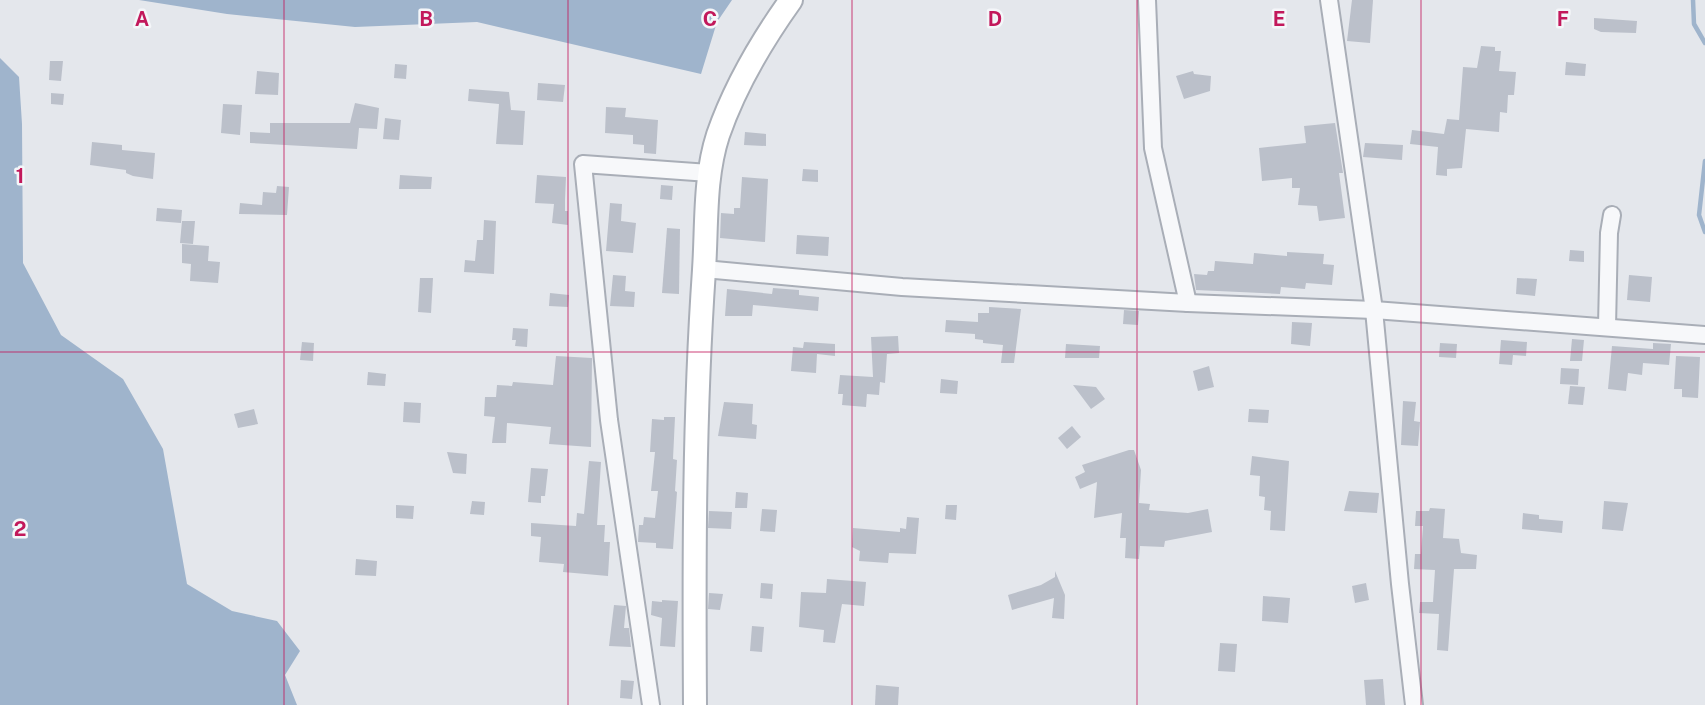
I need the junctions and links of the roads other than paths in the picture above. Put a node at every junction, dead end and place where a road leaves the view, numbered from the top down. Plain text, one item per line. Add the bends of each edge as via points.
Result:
1 (791, 0) edge
2 (1147, 0) edge
3 (1329, 0) edge
4 (709, 173) junction
5 (1612, 215) dead end
6 (704, 269) junction
7 (1188, 303) junction
8 (1374, 310) junction
9 (1606, 327) junction
10 (1705, 335) edge
11 (651, 705) edge
12 (695, 705) edge
13 (1414, 705) edge

1 - 4 main road via 759,45 718,135
2 - 7 street via 1154,148
3 - 8 street
4 - 6 main road
4 - 11 street via 583,164 609,420
5 - 9 street
6 - 7 street via 902,287
6 - 12 main road via 694,562
7 - 8 street
8 - 9 street
8 - 13 street
9 - 10 street

